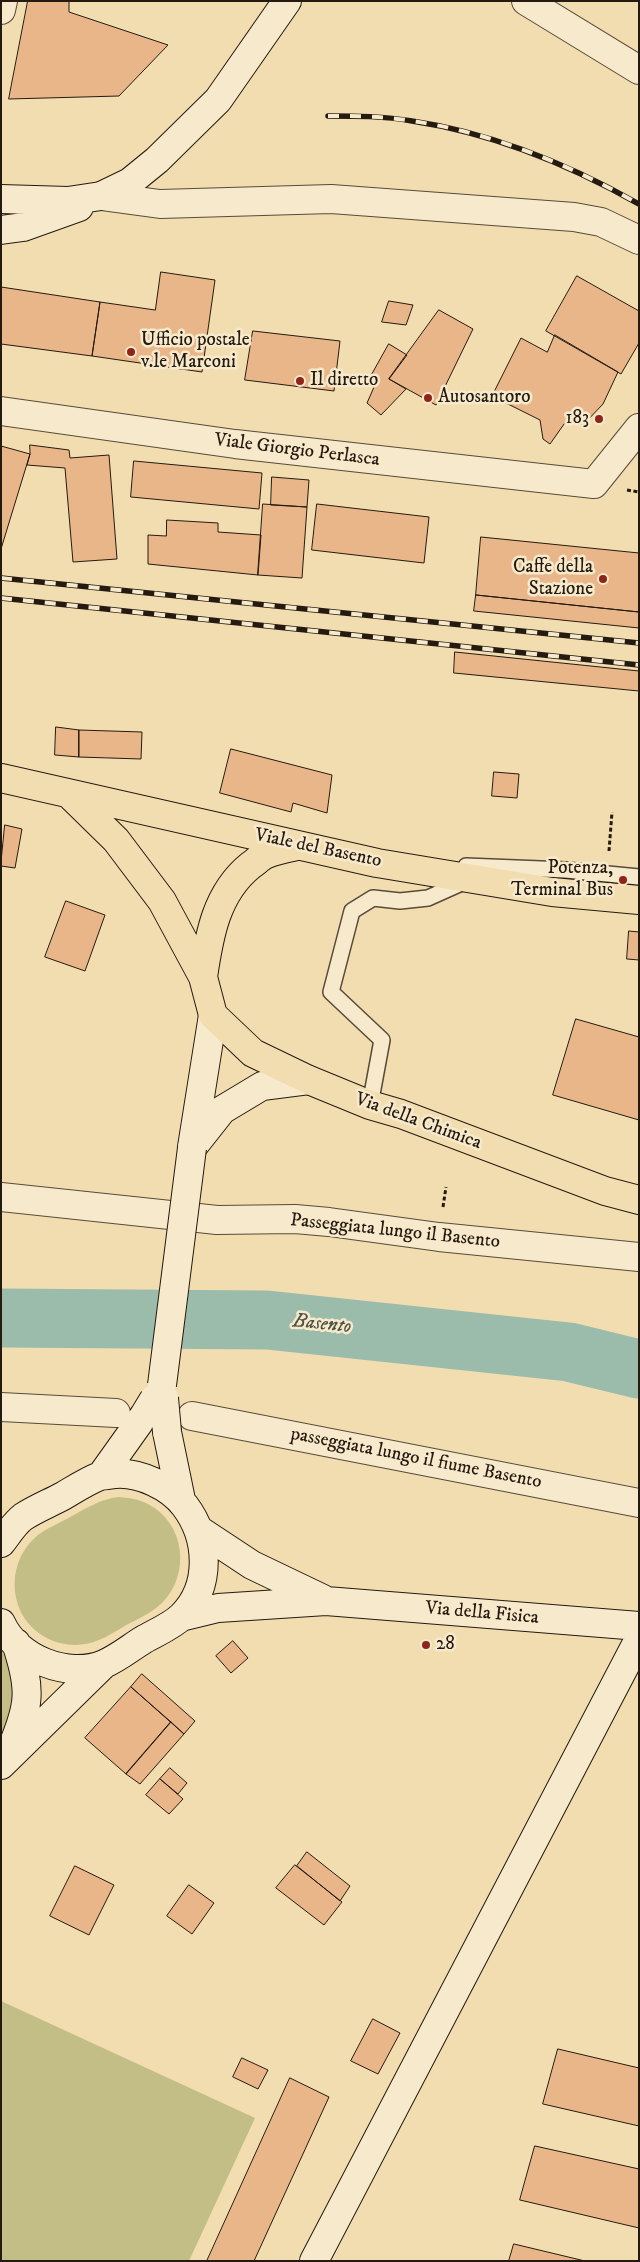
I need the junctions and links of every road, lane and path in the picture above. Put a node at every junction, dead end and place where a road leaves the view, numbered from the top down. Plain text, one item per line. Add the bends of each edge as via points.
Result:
1 (3, 1) edge
2 (288, 1) edge
3 (526, 1) edge
4 (1, 10) edge
5 (639, 70) edge
6 (101, 196) junction
7 (1, 199) edge
8 (1, 230) edge
9 (639, 240) edge
10 (1, 411) edge
11 (639, 428) edge
12 (1, 778) edge
13 (68, 793) junction
14 (612, 812) dead end
15 (298, 846) junction
16 (377, 863) junction
17 (608, 874) junction
18 (639, 876) edge
19 (472, 879) junction
20 (639, 900) edge
21 (203, 977) junction
22 (213, 1015) junction
23 (309, 1080) junction
24 (370, 1105) junction
25 (192, 1148) junction
26 (1, 1197) edge
27 (639, 1200) edge
28 (639, 1257) edge
29 (162, 1385) junction
30 (1, 1407) edge
31 (116, 1414) dead end
32 (192, 1416) dead end
33 (101, 1476) junction
34 (181, 1500) junction
35 (639, 1504) edge
36 (12, 1521) edge
37 (200, 1530) junction
38 (1, 1543) edge
39 (326, 1601) junction
40 (181, 1617) junction
41 (639, 1626) edge
42 (9, 1633) edge
43 (639, 1639) edge
44 (104, 1664) junction
45 (4, 1763) edge
46 (314, 2261) edge

1 - 4 street
2 - 6 street via 218,100 157,160 130,182
3 - 5 street
6 - 7 street via 68,201
6 - 8 street via 52,218
6 - 9 street via 160,204 331,199 574,216 601,222
10 - 11 street, Viale Giorgio Perlasca via 235,444 594,484
12 - 13 main road, Viale del Basento
13 - 15 main road, Viale del Basento
13 - 21 main road via 116,840 137,866 162,901
14 - 17 path
15 - 16 main road, Viale del Basento
15 - 21 main road via 265,854 242,872 226,894 214,918
16 - 17 lane
16 - 19 main road, Viale del Basento
17 - 18 lane
19 - 20 main road, Viale del Basento via 552,892
19 - 24 lane via 428,898 400,901 373,898 352,911 331,992 382,1040
21 - 22 main road
22 - 23 main road, Via della Chimica via 253,1053
22 - 25 street
23 - 24 main road, Via della Chimica
23 - 25 street via 262,1086 222,1110
24 - 27 main road, Via della Chimica via 605,1191
25 - 29 street, bridge
26 - 28 street, Passeggiata lungo il Basento via 217,1220 329,1222 439,1238
29 - 33 street, bridge
29 - 34 street, bridge via 169,1448
30 - 31 street
32 - 35 street, passeggiata lungo il fiume Basento
33 - 34 street via 118,1474 152,1481
33 - 36 street
34 - 37 street
36 - 38 street
37 - 39 street via 252,1565
37 - 40 street via 204,1568 192,1603
39 - 40 street via 218,1608
39 - 41 street, Via della Fisica
40 - 44 street
42 - 44 street via 30,1655 64,1669
42 - 45 street via 26,1672 28,1698 22,1725
43 - 46 street
44 - 45 street

